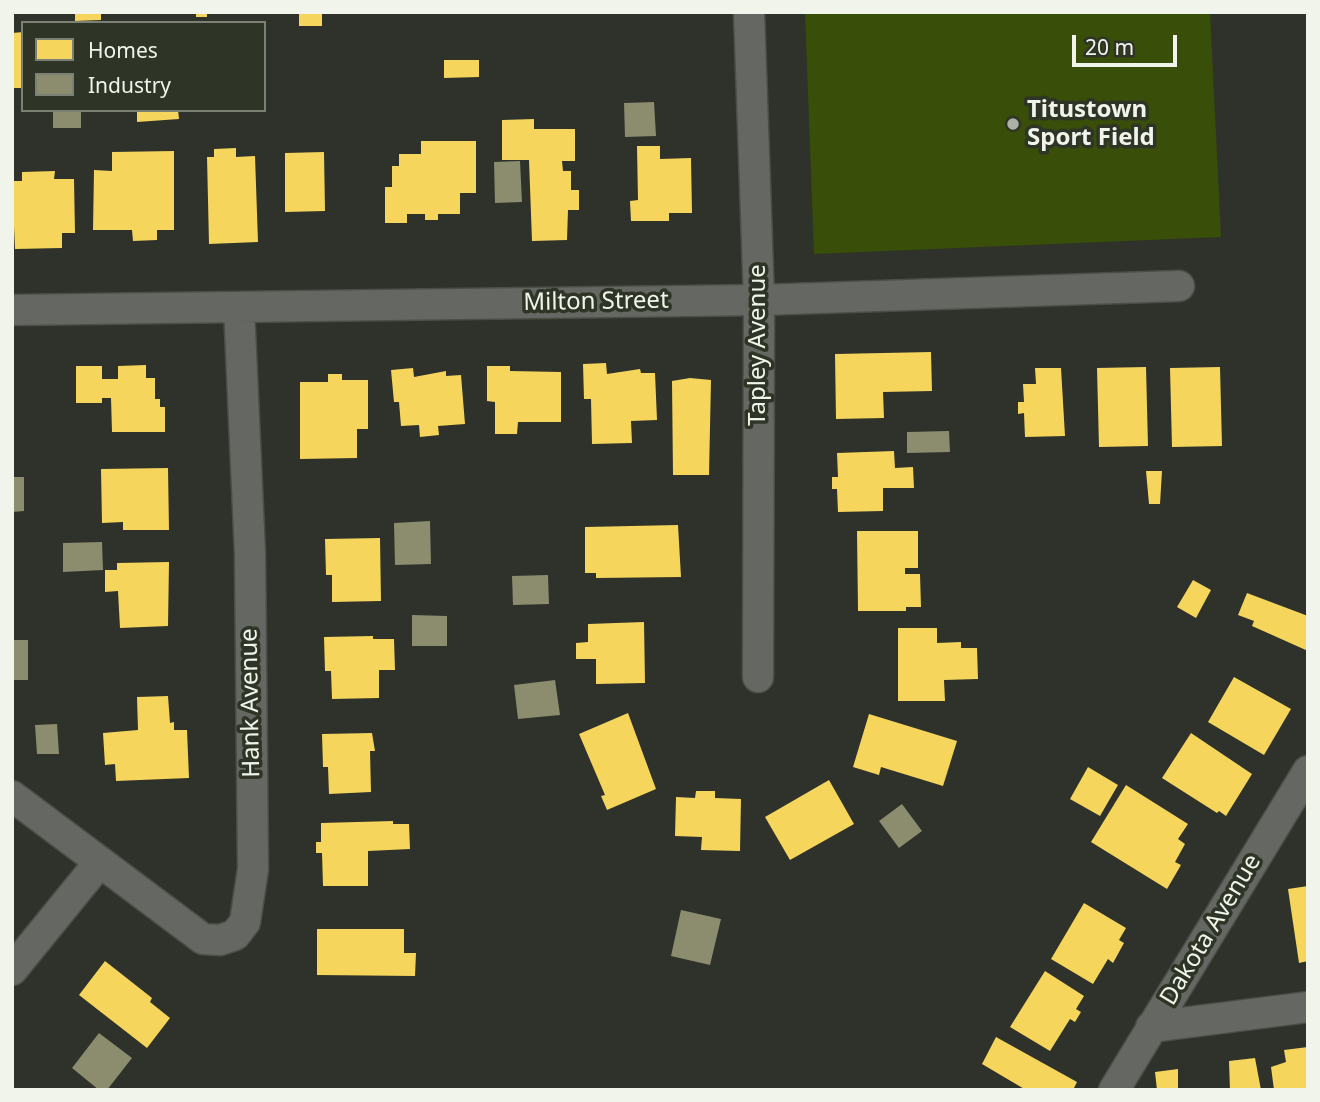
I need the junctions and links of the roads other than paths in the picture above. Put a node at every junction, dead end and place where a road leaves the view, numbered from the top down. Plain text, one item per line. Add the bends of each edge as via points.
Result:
1 (749, 12) edge
2 (1179, 286) dead end
3 (759, 300) junction
4 (239, 307) junction
5 (12, 310) edge
6 (758, 677) dead end
7 (1308, 771) edge
8 (12, 796) edge
9 (99, 863) junction
10 (12, 970) edge
11 (1308, 1007) edge
12 (1151, 1027) junction
13 (1114, 1090) edge

1 - 3 street, Tapley Avenue
2 - 3 street, Milton Street
3 - 4 street, Milton Street
3 - 6 street, Tapley Avenue
4 - 5 street, Milton Street
4 - 9 street, Hank Avenue via 250,554 253,869 245,922 235,935 203,939
7 - 12 street, Dakota Avenue
8 - 9 street, Hank Avenue
9 - 10 street
11 - 12 street
12 - 13 street, Dakota Avenue

